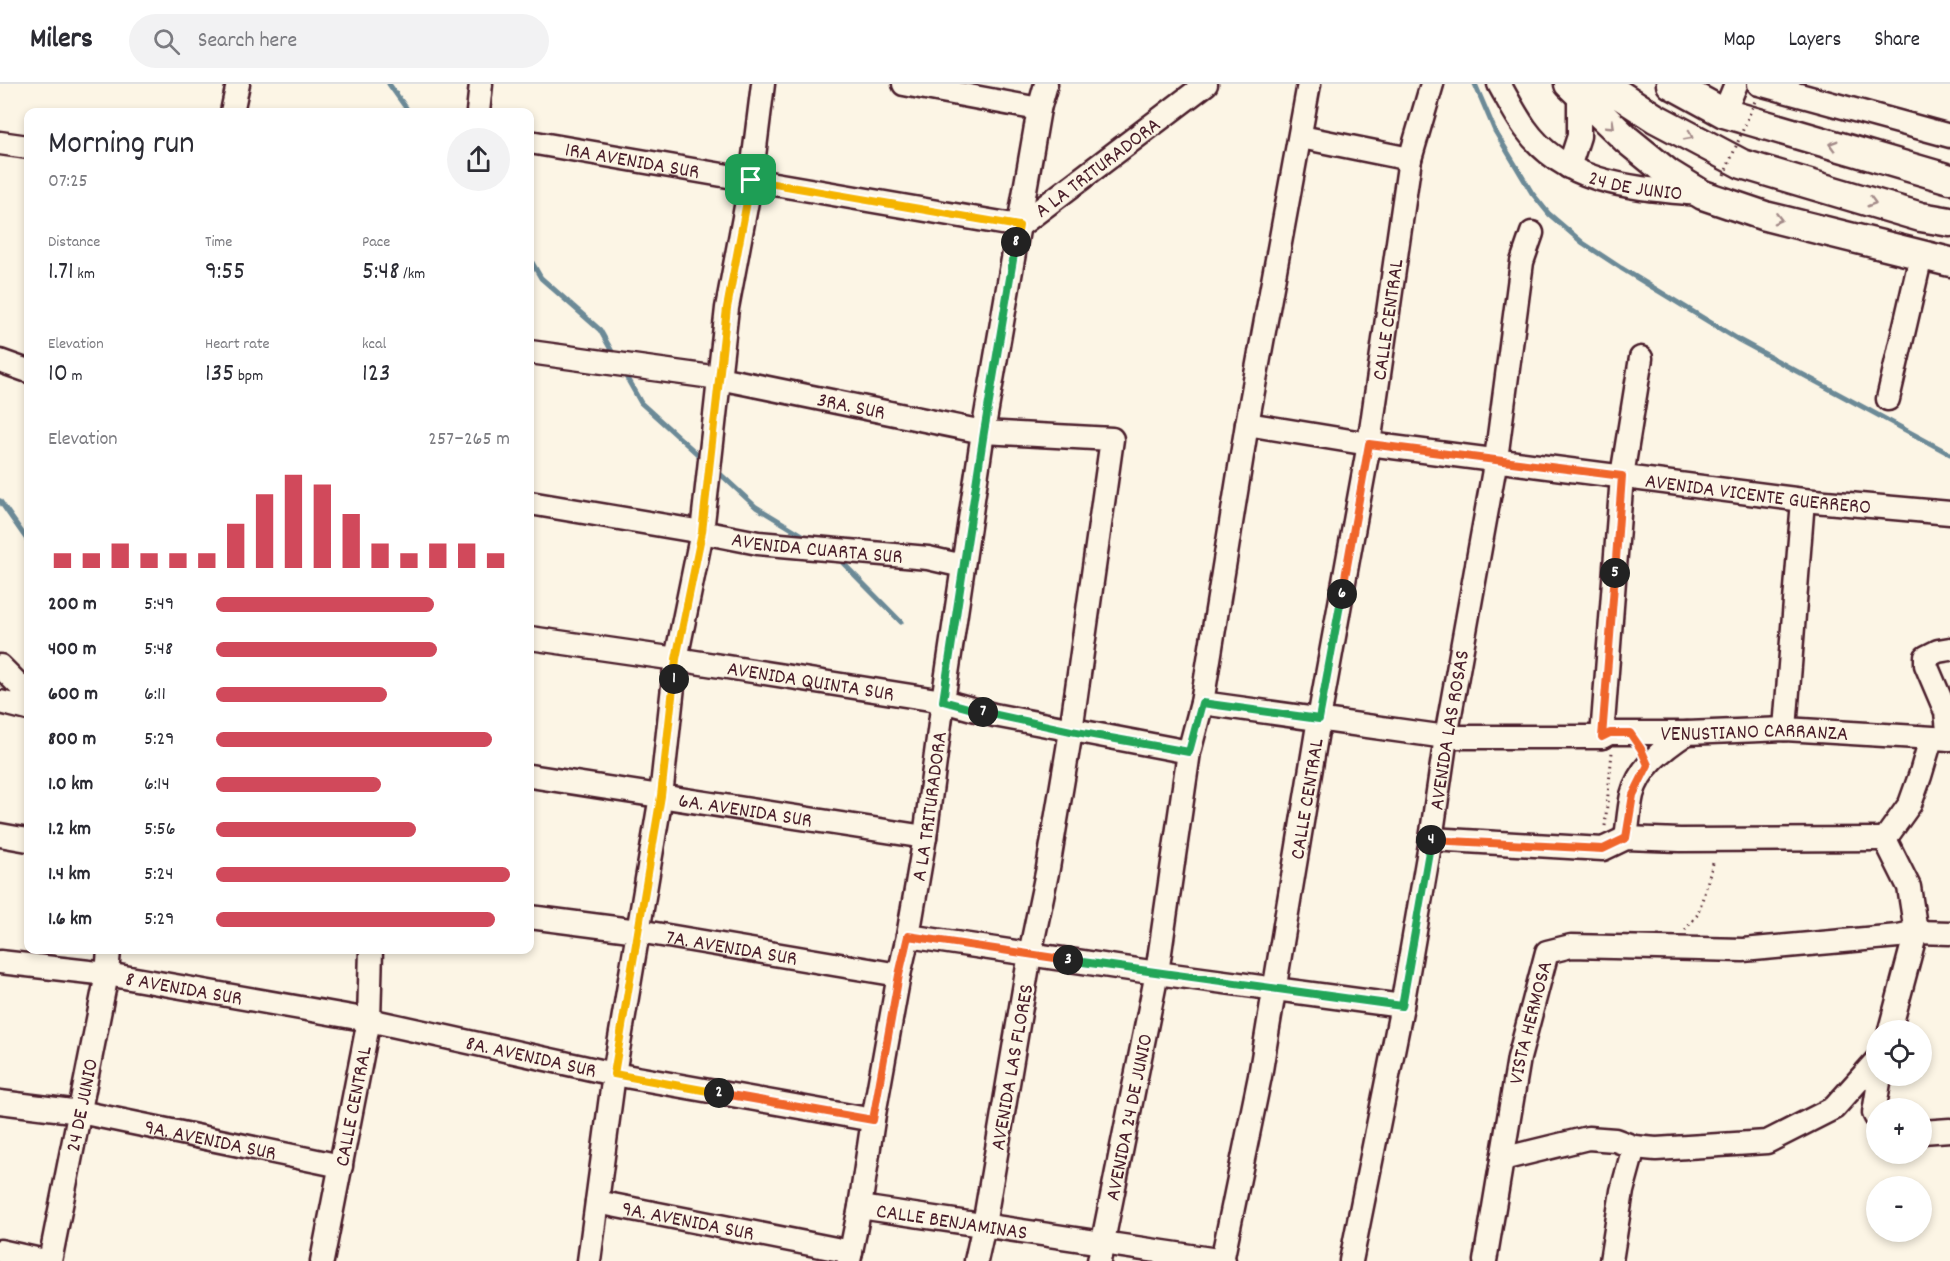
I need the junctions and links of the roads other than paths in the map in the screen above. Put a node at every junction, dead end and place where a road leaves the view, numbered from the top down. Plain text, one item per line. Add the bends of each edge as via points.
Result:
1 (238, 84) edge
2 (481, 84) edge
3 (763, 84) edge
4 (904, 84) edge
5 (1046, 84) edge
6 (1206, 84) edge
7 (1309, 84) edge
8 (1432, 84) edge
9 (1499, 84) edge
10 (1671, 84) edge
11 (1736, 84) edge
12 (1584, 88) edge
13 (1757, 93) edge
14 (233, 108) edge
15 (478, 108) edge
16 (1039, 109) junction
17 (1724, 113) junction
18 (1950, 136) edge
19 (1300, 137) junction
20 (0, 143) edge
21 (534, 143) edge
22 (24, 146) edge
23 (1410, 159) junction
24 (1569, 167) junction
25 (1950, 179) edge
26 (751, 180) junction
27 (1703, 195) junction
28 (1950, 222) edge
29 (1019, 226) junction
30 (1532, 233) dead end
31 (1921, 256) junction
32 (1950, 262) edge
33 (534, 353) edge
34 (1641, 358) dead end
35 (0, 361) edge
36 (24, 365) edge
37 (719, 378) junction
38 (1888, 399) dead end
39 (1247, 424) junction
40 (984, 432) junction
41 (1112, 439) joint
42 (1369, 444) junction
43 (1496, 459) junction
44 (1622, 476) junction
45 (1803, 500) junction
46 (534, 504) edge
47 (1950, 513) edge
48 (702, 532) junction
49 (963, 566) junction
50 (534, 639) edge
51 (1950, 649) edge
52 (676, 659) junction
53 (0, 666) edge
54 (24, 690) edge
55 (943, 701) junction
56 (0, 702) edge
57 (1202, 703) junction
58 (24, 708) edge
59 (1319, 719) junction
60 (1785, 729) junction
61 (1071, 731) junction
62 (1630, 733) junction
63 (1687, 733) junction
64 (1446, 737) junction
65 (1602, 737) junction
66 (1943, 739) edge
67 (1189, 752) junction
68 (1648, 765) junction
69 (534, 777) edge
70 (661, 796) junction
71 (0, 835) edge
72 (925, 837) junction
73 (1626, 838) junction
74 (24, 839) edge
75 (1431, 839) junction
76 (1885, 839) junction
77 (534, 917) edge
78 (638, 931) junction
79 (1916, 932) junction
80 (1950, 933) edge
81 (908, 936) junction
82 (109, 954) edge
83 (371, 954) edge
84 (1030, 954) junction
85 (0, 962) edge
86 (1157, 973) junction
87 (107, 974) junction
88 (899, 975) junction
89 (1275, 988) junction
90 (1402, 1006) junction
91 (369, 1020) junction
92 (1893, 1020) edge
93 (1866, 1072) edge
94 (614, 1074) junction
95 (0, 1102) edge
96 (80, 1112) junction
97 (873, 1120) junction
98 (1950, 1131) edge
99 (1932, 1132) edge
100 (1634, 1147) junction
101 (1502, 1159) junction
102 (341, 1166) junction
103 (597, 1202) junction
104 (860, 1207) junction
105 (984, 1225) junction
106 (0, 1251) edge
107 (1100, 1252) edge
108 (850, 1257) edge
109 (45, 1261) edge
110 (50, 1261) edge
111 (322, 1261) edge
112 (589, 1261) edge
113 (976, 1261) edge
114 (1223, 1261) edge
115 (1351, 1261) edge
116 (1485, 1261) edge
117 (1611, 1261) edge

1 - 14 street
2 - 15 street
3 - 26 street
4 - 16 street
5 - 16 street
6 - 29 street, A LA TRITURADORA
7 - 19 street, AVENIDA 24 DE JUNIO
8 - 23 street, CALLE CENTRAL
9 - 24 street, 24 DE JUNIO via 1530,134 1550,155
10 - 17 main road
11 - 17 street
12 - 24 street, 24 DE JUNIO via 1579,136
12 -> 27 main road via 1626,139
12 -> 28 main road via 1655,118 1742,164
13 - 18 street
16 - 29 street
25 -> 17 main road
19 - 23 street
19 - 39 street, AVENIDA 24 DE JUNIO
20 - 22 street
21 - 26 street, 1RA AVENIDA SUR
23 - 42 street, CALLE CENTRAL
24 - 27 street, 24 DE JUNIO via 1586,176 1635,187
26 - 29 street, 1RA AVENIDA SUR
26 - 37 street via 727,308
27 -> 31 main road via 1765,216
29 - 40 street, A LA TRITURADORA
30 - 43 street, AVENIDA LAS ROSAS via 1522,262
31 - 32 main road
31 - 38 street
33 - 37 street, 3RA. SUR
34 - 44 street
35 - 36 street
37 - 40 street, 3RA. SUR
37 - 48 street
39 - 42 street, AVENIDA VICENTE GUERRERO
39 - 57 street, AVENIDA 24 DE JUNIO
40 - 41 street, 3RA. SUR
40 - 49 street, A LA TRITURADORA
41 - 61 street, AVENIDA LAS FLORES
42 - 43 street, AVENIDA VICENTE GUERRERO
42 - 59 street, CALLE CENTRAL
43 - 44 street, AVENIDA VICENTE GUERRERO
43 - 64 street, AVENIDA LAS ROSAS
44 - 45 street, AVENIDA VICENTE GUERRERO
44 - 65 street
45 - 47 street, AVENIDA VICENTE GUERRERO
45 - 60 street
46 - 48 street, AVENIDA CUARTA SUR
48 - 49 street, AVENIDA CUARTA SUR via 758,543 928,558
48 - 52 street
49 - 55 street, A LA TRITURADORA
50 - 52 street, AVENIDA QUINTA SUR
51 - 66 street via 1926,657 1946,712
52 - 55 street, AVENIDA QUINTA SUR
52 - 70 street
53 - 54 street
55 - 61 street, AVENIDA QUINTA SUR
55 - 72 street, A LA TRITURADORA
56 - 58 street
57 - 59 street, VENUSTIANO CARRANZA
57 - 67 street, AVENIDA 24 DE JUNIO
59 - 64 street, VENUSTIANO CARRANZA
59 - 89 street, CALLE CENTRAL
60 - 63 street, VENUSTIANO CARRANZA
60 - 66 street, VENUSTIANO CARRANZA
61 - 67 street, AVENIDA QUINTA SUR
61 - 84 street, AVENIDA LAS FLORES
62 - 63 street, VENUSTIANO CARRANZA
62 - 65 street, VENUSTIANO CARRANZA
62 - 68 street
63 - 68 street via 1661,750
64 - 65 street, VENUSTIANO CARRANZA
64 - 75 street, AVENIDA LAS ROSAS
66 - 76 street via 1920,776 1910,804
67 - 86 street, AVENIDA 24 DE JUNIO
68 - 73 street via 1633,795
69 - 70 street, 6A. AVENIDA SUR
70 - 72 street, 6A. AVENIDA SUR
70 - 78 street
71 - 74 street
72 - 81 street, A LA TRITURADORA
73 - 75 street via 1603,849
73 - 76 street
75 - 90 street, AVENIDA LAS ROSAS
76 - 79 street via 1909,887
77 - 78 street, 7A. AVENIDA SUR
78 - 88 street, 7A. AVENIDA SUR
78 - 94 street
79 - 80 street
79 - 92 street
79 - 101 street, VISTA HERMOSA via 1743,950 1571,946 1547,952 1519,1058
81 - 84 street
81 - 88 street, A LA TRITURADORA
82 - 87 street, 24 DE JUNIO
83 - 91 street, CALLE CENTRAL
84 - 86 street
84 - 105 street, AVENIDA LAS FLORES
85 - 87 street, 8 AVENIDA SUR
86 - 89 street
86 - 107 street, AVENIDA 24 DE JUNIO
87 - 91 street, 8 AVENIDA SUR
87 - 96 street, 24 DE JUNIO
88 - 97 street, A LA TRITURADORA
89 - 90 street
89 - 114 street, CALLE CENTRAL
90 - 115 street, AVENIDA LAS ROSAS
91 - 94 street, 8A. AVENIDA SUR
91 - 102 street, CALLE CENTRAL
93 - 100 street via 1834,1108 1767,1142
94 - 97 street, 8A. AVENIDA SUR
94 - 103 street
95 - 96 street, 9A. AVENIDA SUR
96 - 102 street, 9A. AVENIDA SUR
96 - 110 street, 24 DE JUNIO
97 - 104 street, A LA TRITURADORA
98 - 99 street
100 - 101 street via 1615,1140 1588,1138
100 - 117 street via 1622,1191
101 - 116 street, VISTA HERMOSA
102 - 111 street, CALLE CENTRAL
103 - 108 street, 9A. AVENIDA SUR
103 - 112 street
104 - 105 street, CALLE BENJAMINAS
104 - 108 street, A LA TRITURADORA
105 - 107 street, CALLE BENJAMINAS
105 - 113 street, AVENIDA LAS FLORES
106 - 109 street
107 - 114 street, CALLE BENJAMINAS

